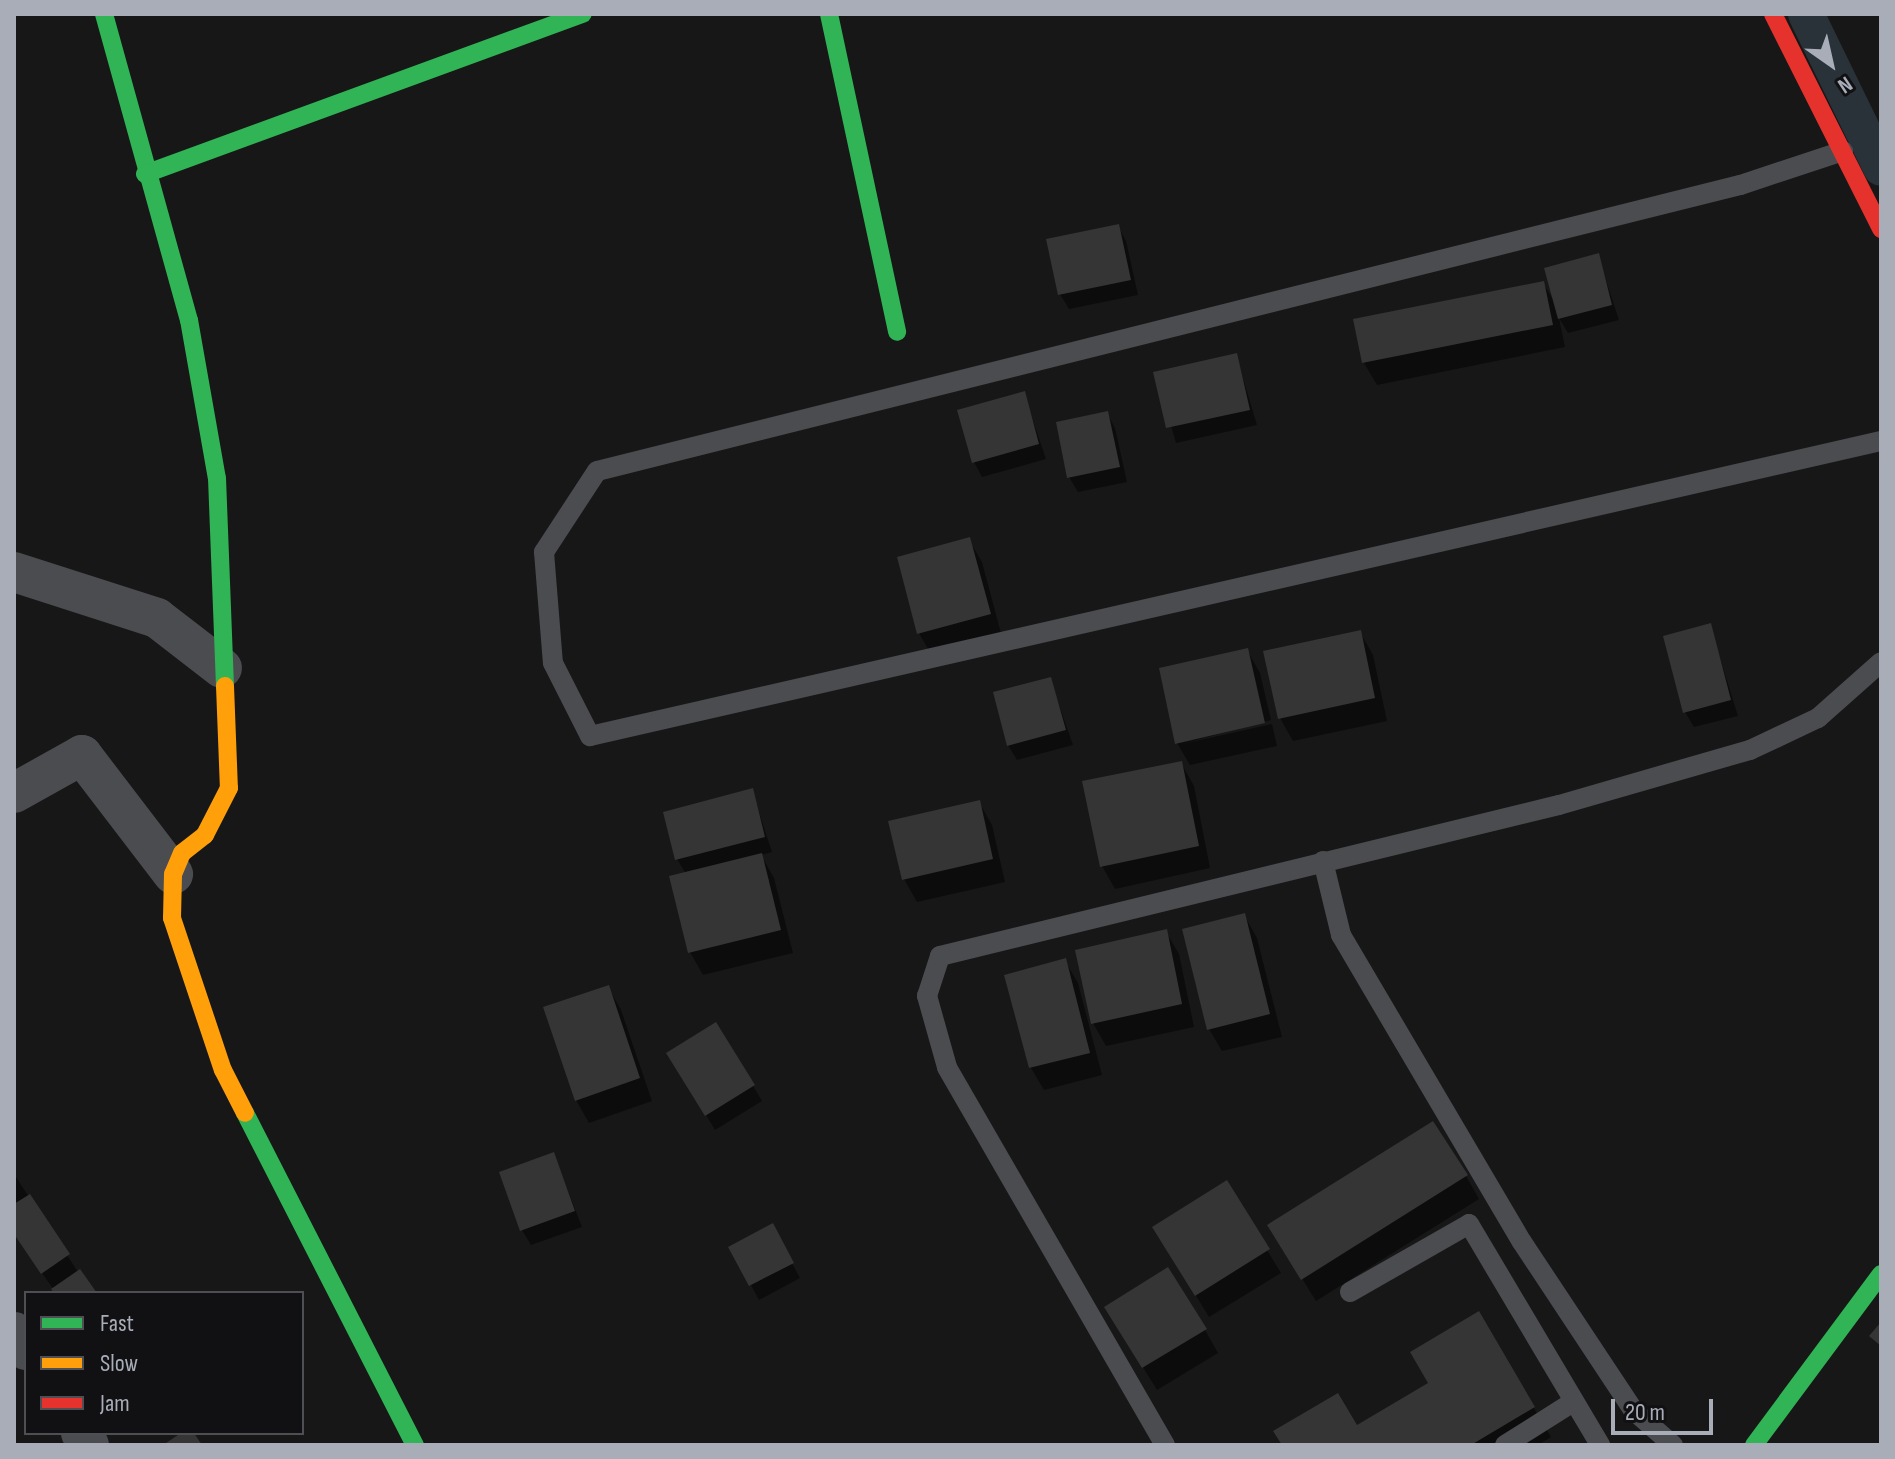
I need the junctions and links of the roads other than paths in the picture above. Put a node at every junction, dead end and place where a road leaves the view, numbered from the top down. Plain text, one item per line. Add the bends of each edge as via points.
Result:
1 (104, 14) edge
2 (583, 14) edge
3 (829, 14) edge
4 (1773, 14) edge
5 (1843, 151) junction
6 (145, 174) junction
7 (1881, 229) edge
8 (897, 332) dead end
9 (1881, 441) edge
10 (14, 572) edge
11 (1881, 662) edge
12 (222, 668) junction
13 (14, 793) edge
14 (1323, 861) junction
15 (173, 874) junction
16 (1881, 1274) edge
17 (1350, 1292) dead end
18 (1573, 1402) junction
19 (415, 1445) edge
20 (1165, 1445) edge
21 (1505, 1445) edge
22 (1600, 1445) edge
23 (1673, 1445) edge
24 (1754, 1445) edge

1 - 6 street
2 - 6 street
3 - 8 street
4 - 5 street
5 - 7 street
5 - 9 lane via 1725,189 597,471 544,552 553,663 590,736
6 - 12 street via 189,320 217,478
10 - 12 street via 157,618
11 - 14 lane via 1818,718 1750,750 1559,805
12 - 15 street via 229,788 205,835 182,853
13 - 15 street via 82,755
14 - 20 lane via 940,956 927,996 947,1067
14 - 23 lane via 1341,935 1522,1242 1633,1410
15 - 19 street via 172,918 223,1070
16 - 24 street
17 - 18 lane via 1469,1224
18 - 21 lane
18 - 22 lane

